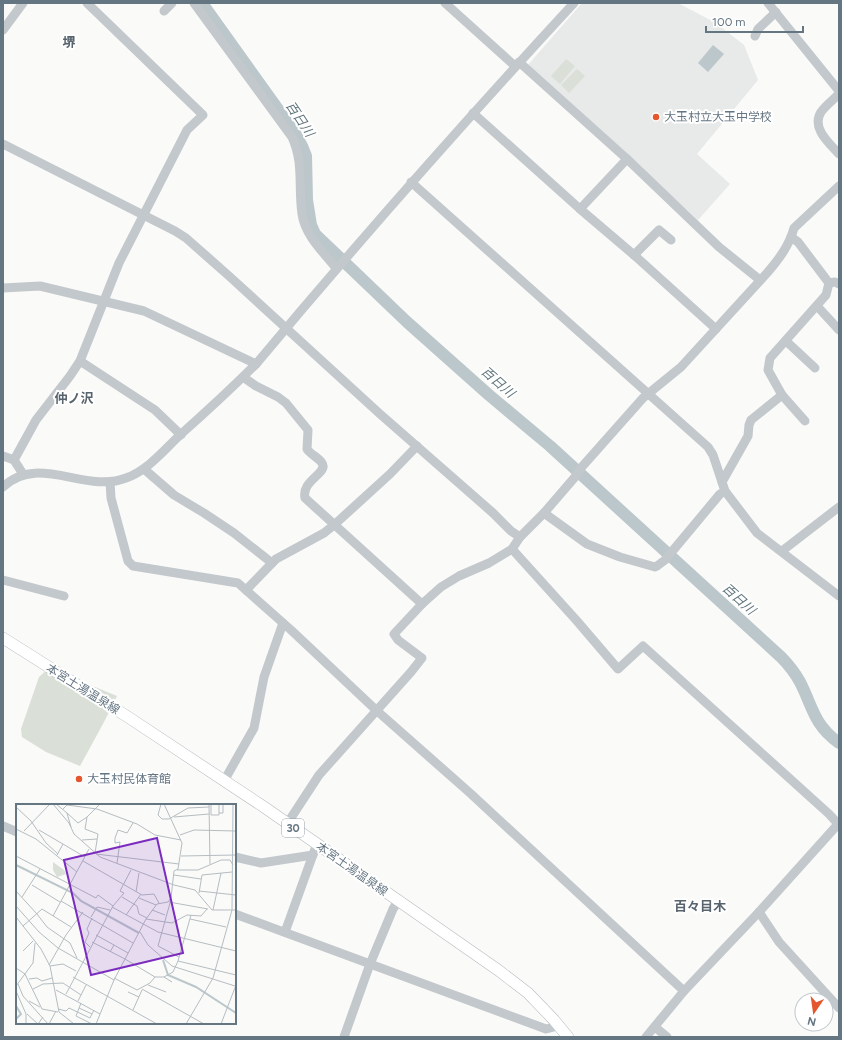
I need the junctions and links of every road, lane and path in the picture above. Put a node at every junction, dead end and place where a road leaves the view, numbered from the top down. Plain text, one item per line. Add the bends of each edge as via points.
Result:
1 (23, 3) edge
2 (87, 3) edge
3 (172, 3) edge
4 (194, 3) edge
5 (445, 3) edge
6 (574, 3) edge
7 (768, 3) edge
8 (164, 11) dead end
9 (776, 12) junction
10 (3, 30) edge
11 (755, 36) dead end
12 (517, 64) junction
13 (839, 93) edge
14 (473, 113) junction
15 (3, 144) edge
16 (839, 154) edge
17 (627, 159) junction
18 (411, 182) junction
19 (839, 186) edge
20 (580, 209) junction
21 (144, 216) junction
22 (791, 237) junction
23 (672, 240) dead end
24 (634, 256) junction
25 (338, 267) junction
26 (760, 280) junction
27 (829, 282) junction
28 (839, 284) edge
29 (3, 288) edge
30 (103, 302) junction
31 (817, 306) junction
32 (286, 328) junction
33 (716, 330) junction
34 (839, 330) edge
35 (786, 341) junction
36 (80, 361) junction
37 (256, 364) junction
38 (815, 368) dead end
39 (243, 377) junction
40 (648, 394) junction
41 (782, 395) junction
42 (805, 421) dead end
43 (181, 435) junction
44 (417, 446) junction
45 (3, 456) edge
46 (14, 460) junction
47 (144, 469) junction
48 (23, 474) junction
49 (110, 482) junction
50 (722, 482) junction
51 (3, 487) edge
52 (725, 491) junction
53 (839, 507) edge
54 (544, 513) junction
55 (334, 525) junction
56 (520, 537) junction
57 (512, 549) junction
58 (782, 551) junction
59 (272, 563) junction
60 (3, 580) edge
61 (246, 590) junction
62 (64, 596) dead end
63 (839, 596) edge
64 (422, 604) junction
65 (283, 623) junction
66 (3, 638) edge
67 (376, 710) junction
68 (224, 781) junction
69 (287, 824) junction
70 (839, 824) edge
71 (3, 826) edge
72 (16, 832) edge
73 (316, 850) junction
74 (236, 858) edge
75 (398, 901) junction
76 (759, 912) junction
77 (236, 914) edge
78 (285, 932) junction
79 (370, 964) junction
80 (684, 991) junction
81 (839, 1008) edge
82 (655, 1027) junction
83 (561, 1032) edge
84 (344, 1037) edge
85 (646, 1037) edge
86 (667, 1037) edge

1 - 10 street
2 - 21 street via 203,115 187,130
3 - 8 street
4 - 25 street via 292,137 300,162 302,214 307,229 315,242
5 - 12 street
6 - 12 street
7 - 9 street
9 - 11 street via 758,29
9 - 13 street
12 - 14 street
12 - 17 street
13 - 16 street via 822,111 818,123 823,137
14 - 18 street
14 - 20 street
15 - 21 street
17 - 20 street
17 - 26 street via 719,247
18 - 25 street
18 - 40 street
19 - 22 street via 794,228
20 - 24 street
21 - 30 street via 119,263
21 - 32 street via 186,238
22 - 26 street via 781,257
22 - 27 street via 798,242
23 - 24 street via 659,230
24 - 33 street
25 - 32 street
26 - 33 street
27 - 28 street
27 - 31 street via 826,295
29 - 30 street via 40,286
30 - 36 street
30 - 37 street via 144,312
31 - 34 street
31 - 35 street
32 - 37 street
32 - 44 street
33 - 40 street via 681,367
35 - 38 street
35 - 41 street via 770,358 768,365
36 - 43 street via 154,410
36 - 46 street via 36,420
37 - 39 street
39 - 43 street
39 - 55 street via 283,400 306,427 306,447 323,465 305,488 305,498
40 - 50 street via 708,447
40 - 54 street
41 - 42 street
41 - 50 street via 751,420 748,436
43 - 47 street
44 - 55 street
44 - 56 street
45 - 46 street
46 - 48 street
47 - 49 street
47 - 59 street via 174,495 234,533
48 - 49 street via 42,472
48 - 51 street
49 - 61 street via 111,498 128,561 133,566 238,583
50 - 52 street
52 - 54 street via 668,556 655,567 587,544
52 - 58 street via 757,533
53 - 58 street
54 - 56 street
55 - 59 street
55 - 64 street
56 - 57 street
57 - 64 street via 489,563 459,576 441,587
57 - 70 street via 618,669 643,646
58 - 63 street
59 - 61 street
60 - 62 street
61 - 65 street
64 - 67 street via 394,634 422,658
65 - 67 street
65 - 68 street via 264,677 254,728
66 - 68 main road, 本宮土湯温泉線 / 30
67 - 69 street via 319,775
67 - 80 street via 470,793
68 - 69 main road, 本宮土湯温泉線 / 30
69 - 73 main road, 本宮土湯温泉線 / 30
70 - 76 street
71 - 72 street
73 - 74 street via 261,862
73 - 75 main road, 本宮土湯温泉線 / 30
73 - 78 street
75 - 79 street
75 - 83 main road, 本宮土湯温泉線 / 30 via 528,993 554,1020
76 - 80 street
76 - 81 street via 779,942
77 - 78 street
78 - 79 street
79 - 83 street via 546,1029
79 - 84 street
80 - 82 street
82 - 85 street
82 - 86 street

